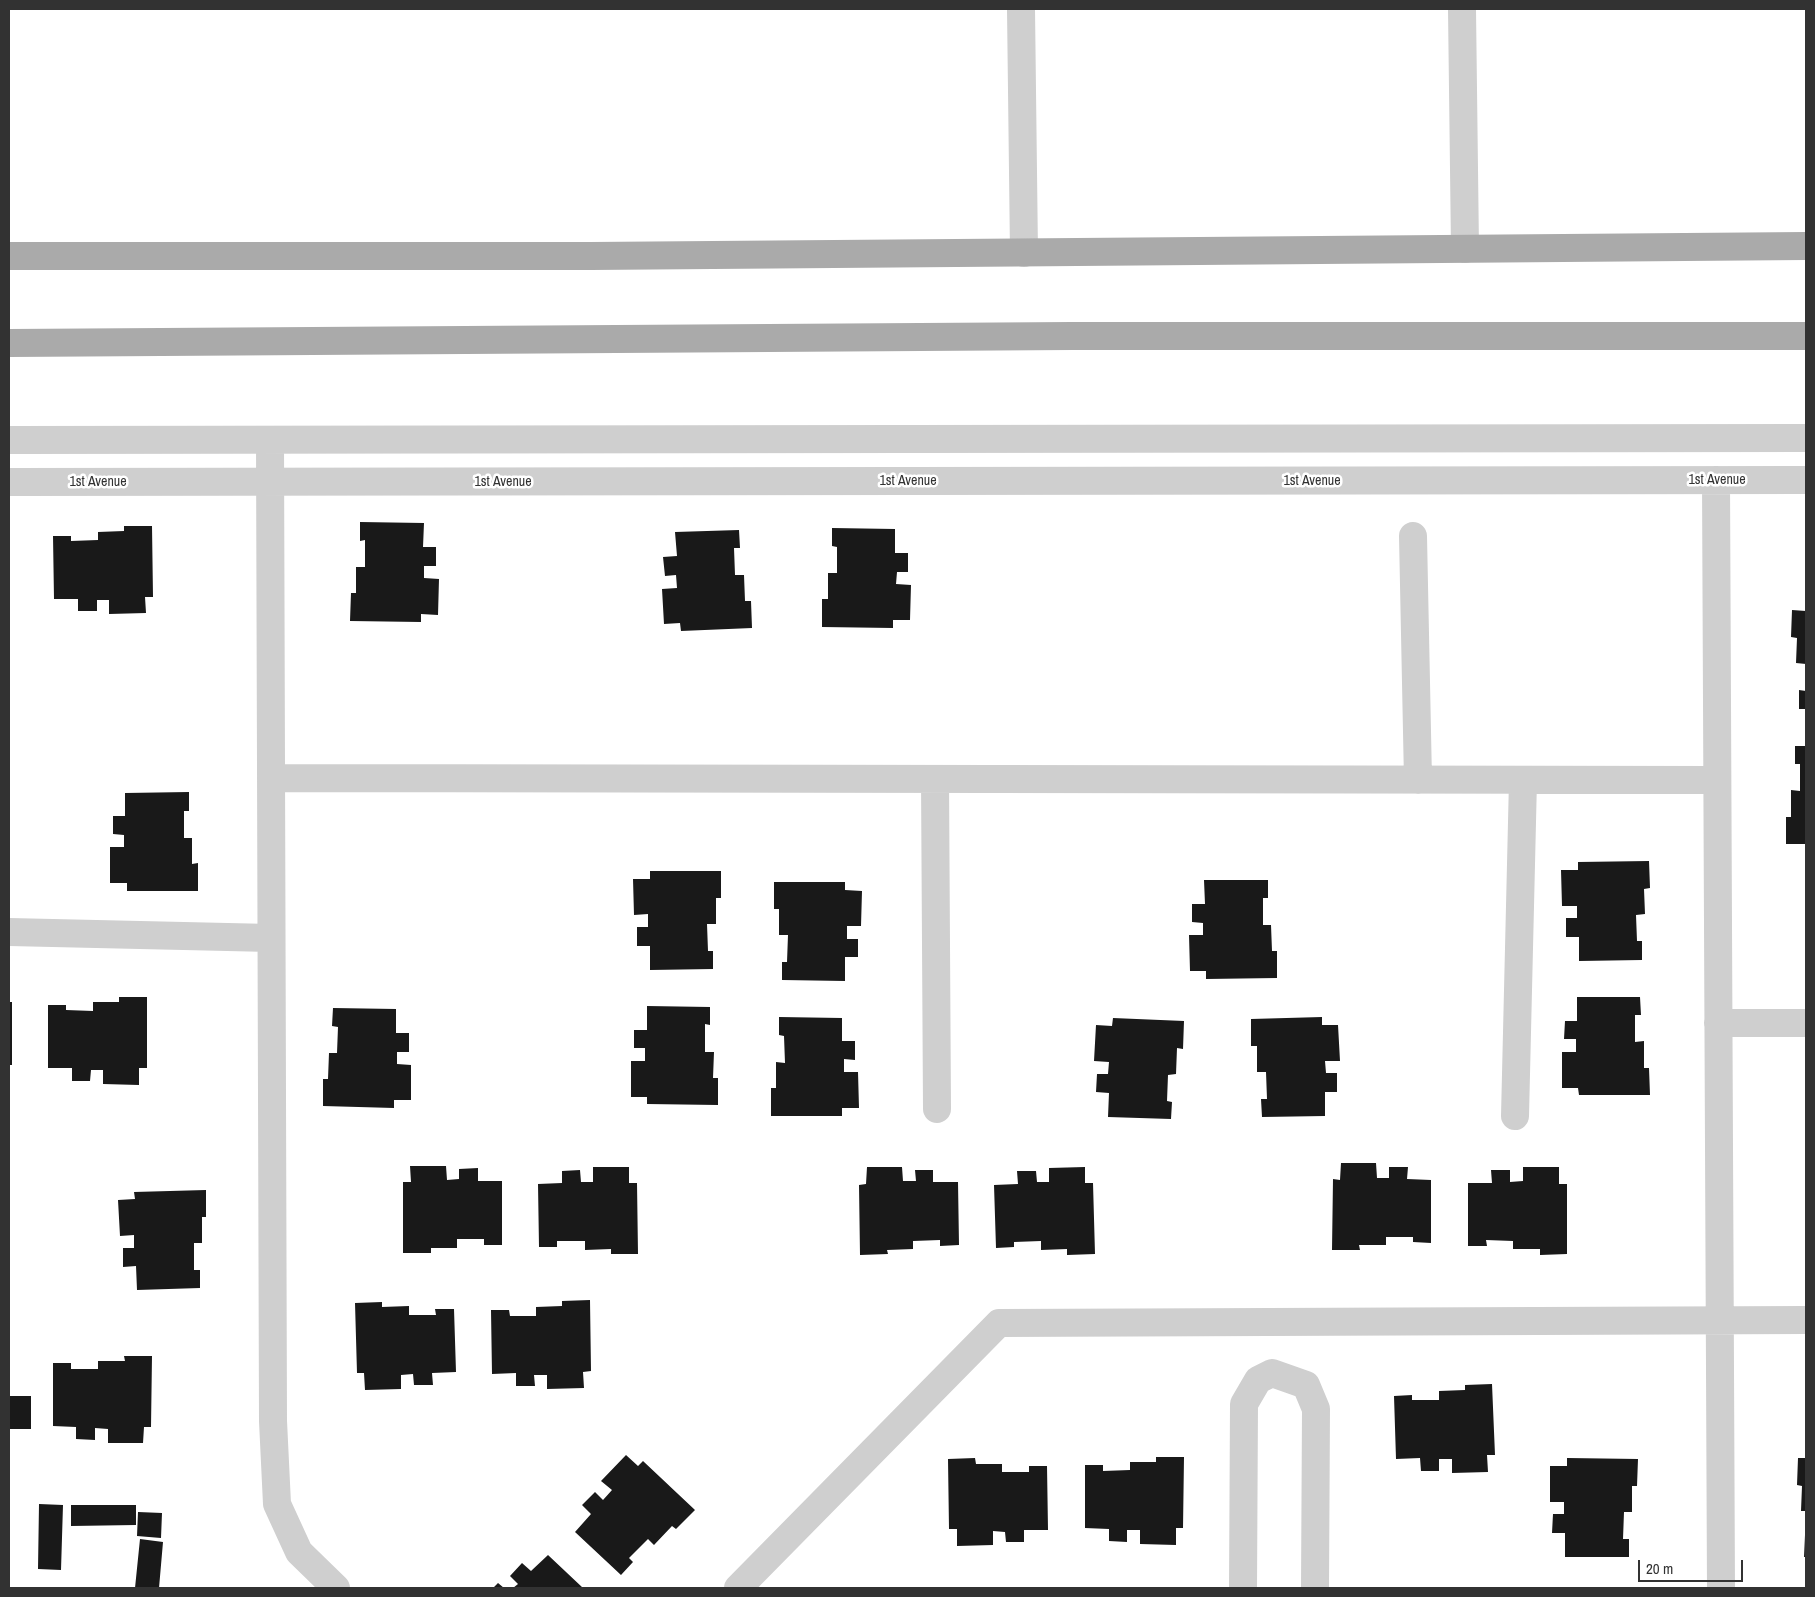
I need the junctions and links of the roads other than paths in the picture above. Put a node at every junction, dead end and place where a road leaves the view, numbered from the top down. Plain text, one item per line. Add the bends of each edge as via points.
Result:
1 (1021, 9) edge
2 (1462, 9) edge
3 (1806, 246) edge
4 (1465, 249) junction
5 (1024, 252) junction
6 (9, 256) edge
7 (1806, 336) edge
8 (9, 342) edge
9 (1806, 438) edge
10 (9, 440) edge
11 (270, 440) junction
12 (1716, 480) junction
13 (1806, 480) edge
14 (9, 482) edge
15 (270, 482) junction
16 (1413, 536) dead end
17 (271, 778) junction
18 (936, 779) junction
19 (1418, 780) junction
20 (1522, 780) junction
21 (1717, 780) junction
22 (9, 932) edge
23 (271, 938) junction
24 (1718, 1023) junction
25 (1806, 1023) edge
26 (937, 1109) dead end
27 (1516, 1116) dead end
28 (1720, 1320) junction
29 (1806, 1320) edge
30 (336, 1588) edge
31 (738, 1588) edge
32 (1243, 1588) edge
33 (1315, 1588) edge
34 (1721, 1588) edge

1 - 5 street
2 - 4 street
3 - 4 main road
4 - 5 main road
5 - 6 main road
7 - 8 main road
9 - 11 street
10 - 11 street
11 - 15 street
12 - 13 street, 1st Avenue
12 - 15 street, 1st Avenue
12 - 21 street
14 - 15 street, 1st Avenue
15 - 17 street
16 - 19 street
17 - 18 street
17 - 23 street
18 - 19 street
18 - 26 street
19 - 20 street
20 - 21 street
20 - 27 street
21 - 24 street
22 - 23 street
23 - 30 street via 273,1412 278,1504 300,1552
24 - 25 street
24 - 28 street
28 - 29 street
28 - 31 street via 999,1323
28 - 34 street
32 - 33 street via 1244,1404 1258,1380 1272,1373 1306,1385 1316,1409

